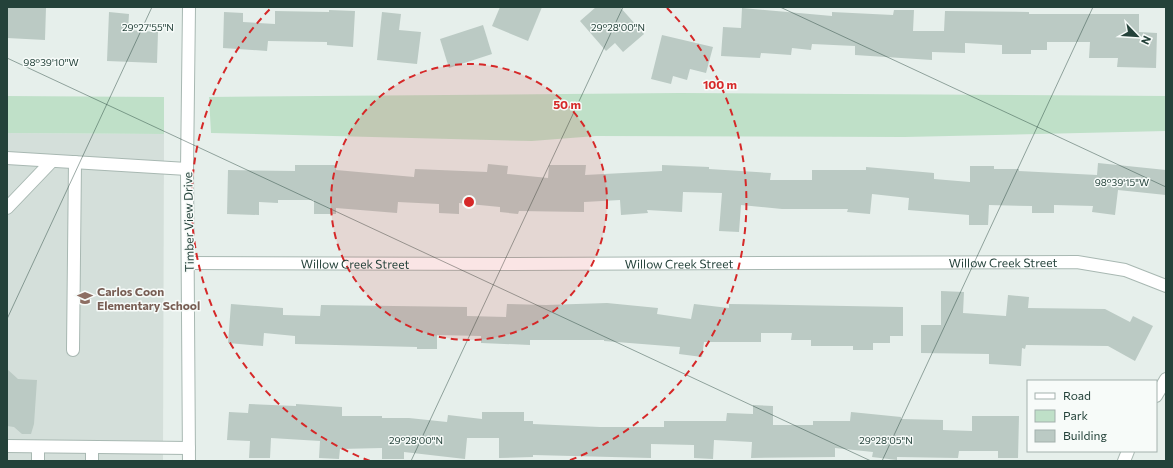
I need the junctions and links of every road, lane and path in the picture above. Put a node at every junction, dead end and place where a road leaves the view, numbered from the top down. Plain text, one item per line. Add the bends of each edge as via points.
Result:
1 (190, 7) edge
2 (7, 158) edge
3 (52, 161) junction
4 (75, 162) junction
5 (187, 169) junction
6 (7, 208) edge
7 (189, 263) junction
8 (1166, 286) edge
9 (73, 350) dead end
10 (1166, 379) edge
11 (1157, 394) edge
12 (7, 446) edge
13 (38, 446) junction
14 (92, 447) junction
15 (189, 448) junction
16 (38, 461) edge
17 (92, 461) edge
18 (189, 461) edge

1 - 5 street, Timber View Drive
2 - 3 street
3 - 4 street
3 - 6 street
4 - 5 street
4 - 9 street
5 - 7 street, Timber View Drive
7 - 8 street, Willow Creek Street via 1077,262 1125,270
7 - 15 street, Timber View Drive
10 - 11 street
12 - 13 street
13 - 14 street
13 - 16 street
14 - 15 street
14 - 17 street
15 - 18 street, Timber View Drive

